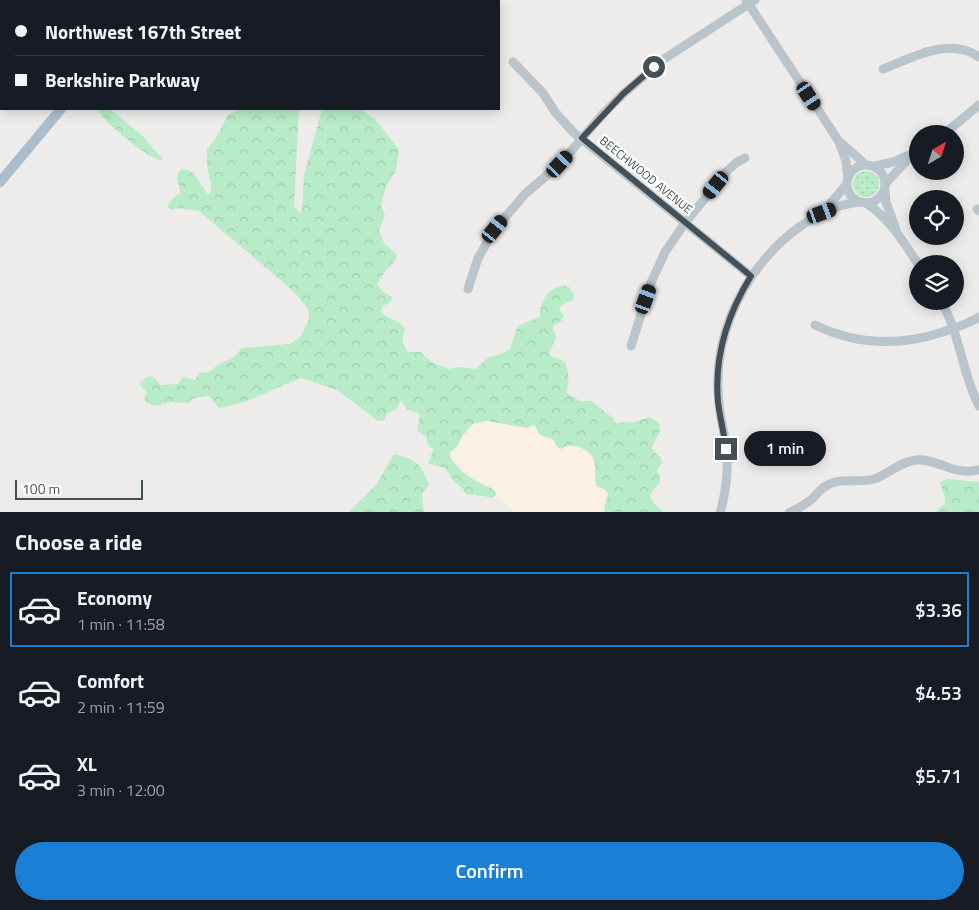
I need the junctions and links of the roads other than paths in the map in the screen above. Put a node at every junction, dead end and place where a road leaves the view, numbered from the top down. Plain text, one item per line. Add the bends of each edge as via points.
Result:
1 (750, 2) edge
2 (979, 56) edge
3 (513, 62) dead end
4 (883, 69) dead end
5 (979, 105) edge
6 (60, 110) edge
7 (955, 125) edge
8 (582, 138) junction
9 (838, 140) junction
10 (909, 154) edge
11 (745, 158) dead end
12 (909, 160) edge
13 (866, 164) junction
14 (875, 166) junction
15 (847, 181) junction
16 (0, 182) edge
17 (886, 186) junction
18 (864, 203) junction
19 (822, 213) junction
20 (685, 223) junction
21 (898, 233) junction
22 (912, 255) edge
23 (751, 276) junction
24 (468, 288) dead end
25 (946, 310) edge
26 (979, 317) edge
27 (814, 325) dead end
28 (954, 328) junction
29 (631, 346) dead end
30 (979, 406) edge
31 (979, 470) edge
32 (722, 512) edge
33 (789, 512) edge

1 - 8 street via 643,76
1 - 9 street
2 - 4 street via 960,49 944,48
3 - 8 street, BEECHWOOD AVENUE via 543,93 562,121
5 - 7 street
6 - 16 main road
8 - 20 street, BEECHWOOD AVENUE
8 - 24 street via 560,164 513,206 495,229 478,258
9 - 13 street
9 - 15 street via 846,161
10 - 14 street
11 - 20 street via 732,166
12 - 17 street
13 - 14 street
13 - 15 street via 852,170
14 - 17 street via 883,173
15 - 18 street via 853,198
15 - 19 street
17 - 18 street via 880,198
17 - 21 street via 886,202
18 - 19 street via 845,204
18 - 21 street
19 - 23 street via 784,239
20 - 23 street, BEECHWOOD AVENUE
20 - 29 street via 658,267
21 - 22 street
23 - 32 street via 732,312 720,352 718,402 728,465
25 - 28 street
26 - 28 street
27 - 28 street via 841,336 874,342 908,341
28 - 30 street
31 - 33 street via 961,472 919,460 906,462 874,479 833,482 810,501

